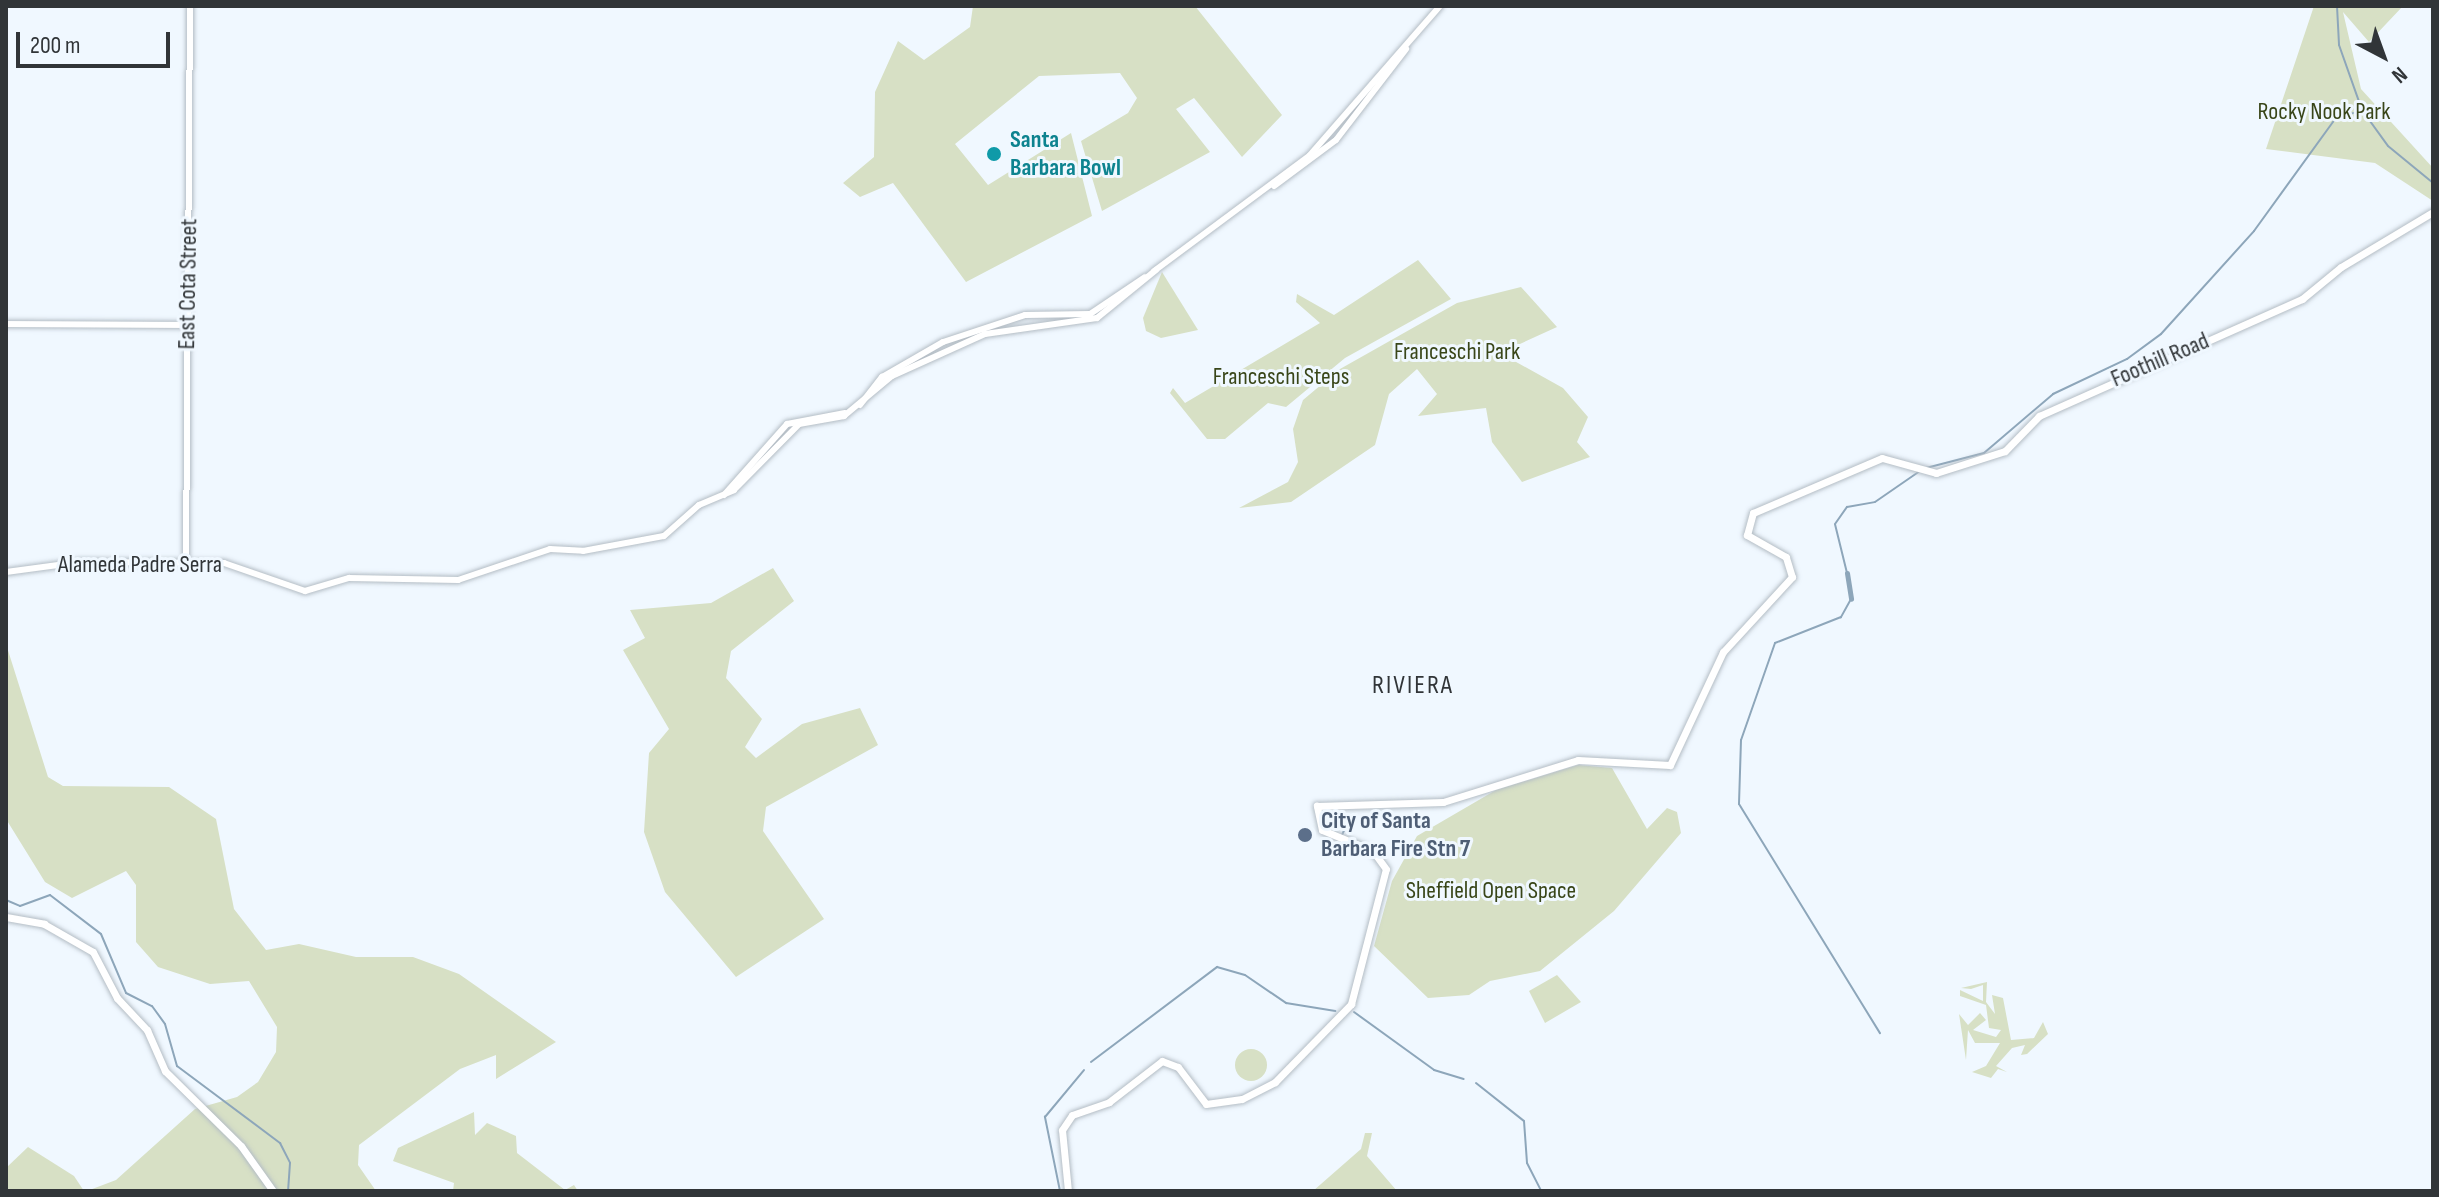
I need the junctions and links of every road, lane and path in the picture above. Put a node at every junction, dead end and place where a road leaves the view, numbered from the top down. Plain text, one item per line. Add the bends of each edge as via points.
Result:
1 (190, 6) edge
2 (1440, 6) edge
3 (2433, 212) edge
4 (1156, 270) junction
5 (6, 324) edge
6 (187, 325) junction
7 (859, 407) junction
8 (186, 562) junction
9 (6, 572) edge
10 (6, 917) edge
11 (273, 1191) edge
12 (1068, 1191) edge

1 - 6 street, East Cota Street
2 - 4 street, Alameda Padre Serra via 1319,147
3 - 12 main road, Foothill Road via 2302,299 2039,416 2005,451 1936,473 1882,458 1749,517 1747,535 1786,557 1791,580 1729,642 1670,765 1565,762 1443,802 1317,806 1322,830 1373,851 1386,869 1351,1004 1275,1082 1242,1099 1206,1104 1178,1067 1162,1061 1109,1102 1072,1115 1062,1130
4 - 7 street, Alameda Padre Serra via 1097,318 1036,321 981,335 892,376
4 - 7 street, Alameda Padre Serra via 1090,314 1025,315 943,342 882,377
5 - 6 street
6 - 8 street, East Cota Street
7 - 8 street, Alameda Padre Serra via 790,422 740,468 724,495 699,505 667,535 583,551 551,548 451,581 349,578 302,591 252,568
8 - 9 street, Alameda Padre Serra via 57,563
10 - 11 main road via 44,924 93,952 117,998 147,1030 165,1071 241,1146

